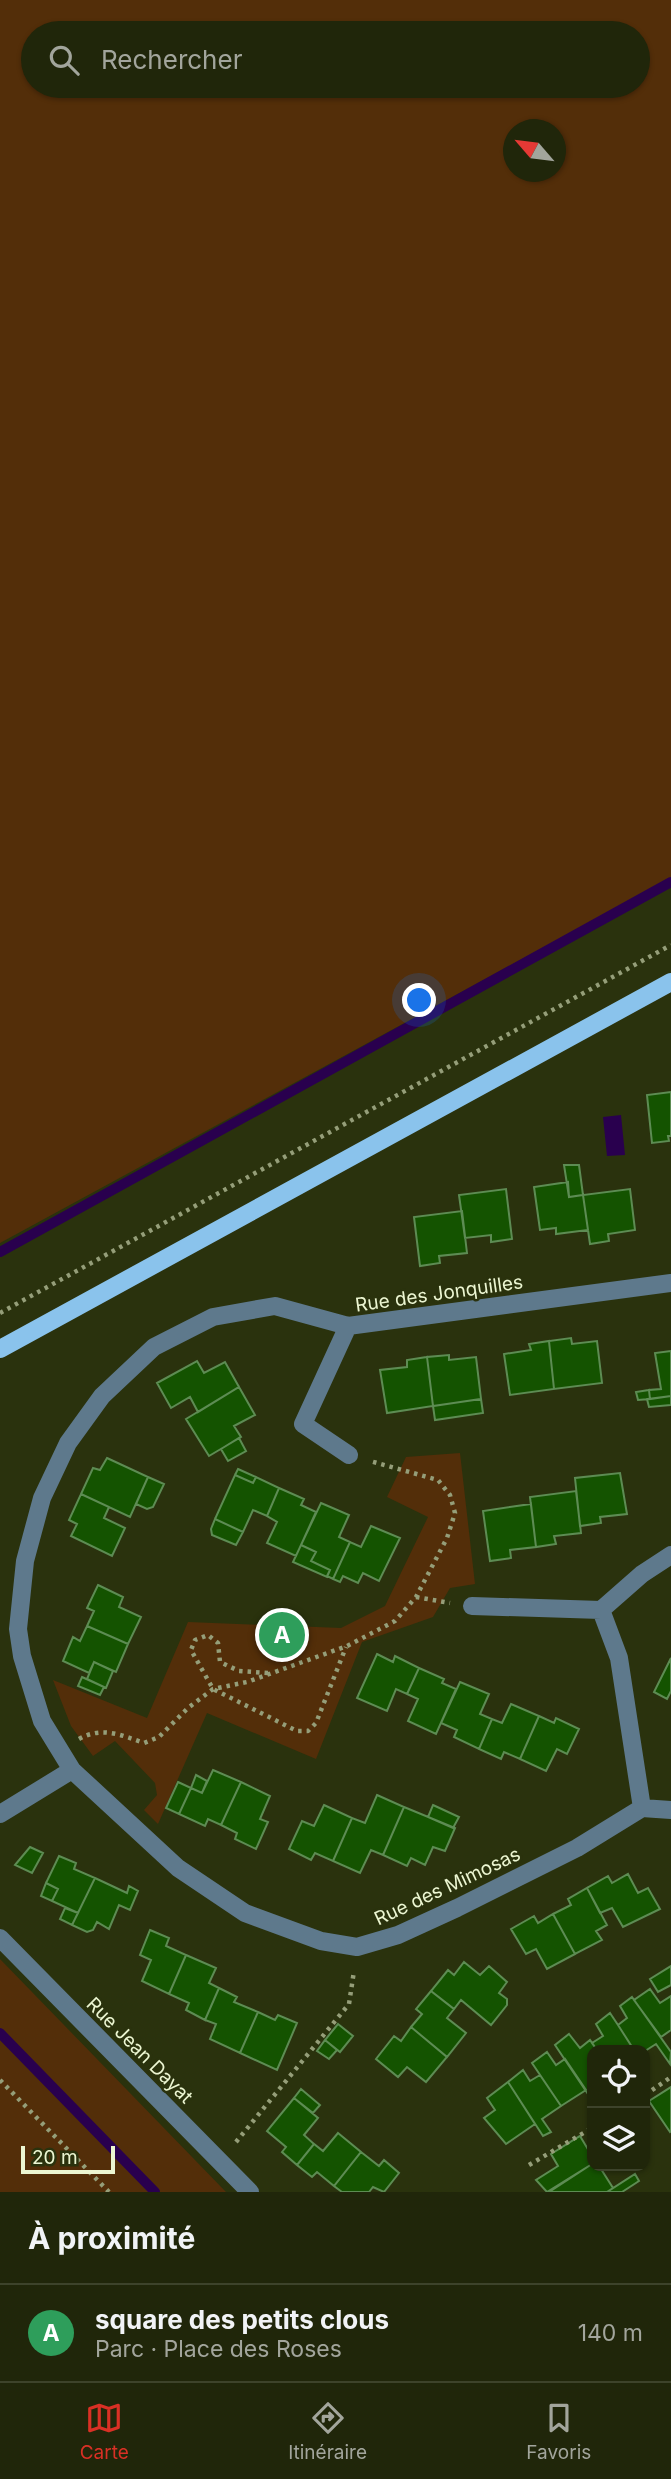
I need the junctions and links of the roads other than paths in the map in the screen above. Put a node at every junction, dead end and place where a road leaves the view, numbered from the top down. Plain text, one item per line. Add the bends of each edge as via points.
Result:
1 (671, 982) edge
2 (671, 1283) edge
3 (348, 1326) junction
4 (0, 1349) edge
5 (349, 1455) road end
6 (671, 1555) edge
7 (472, 1606) road end
8 (601, 1610) junction
9 (9, 1629) edge
10 (72, 1770) junction
11 (642, 1808) junction
12 (671, 1810) edge
13 (0, 1814) edge
14 (0, 1938) edge
15 (250, 2192) edge

1 - 4 main road
2 - 3 street, Rue des Jonquilles
3 - 5 street via 303,1424
3 - 9 street, Rue des Jonquilles via 275,1306 213,1317 154,1347 102,1396 68,1443 42,1498
6 - 8 street
7 - 8 street
8 - 11 street via 619,1658
9 - 10 street, Rue des Jonquilles via 42,1721
10 - 11 street, Rue des Mimosas via 178,1868 245,1913 321,1941 357,1947 457,1909
10 - 13 street
11 - 12 street
14 - 15 street, Rue Jean Dayat

